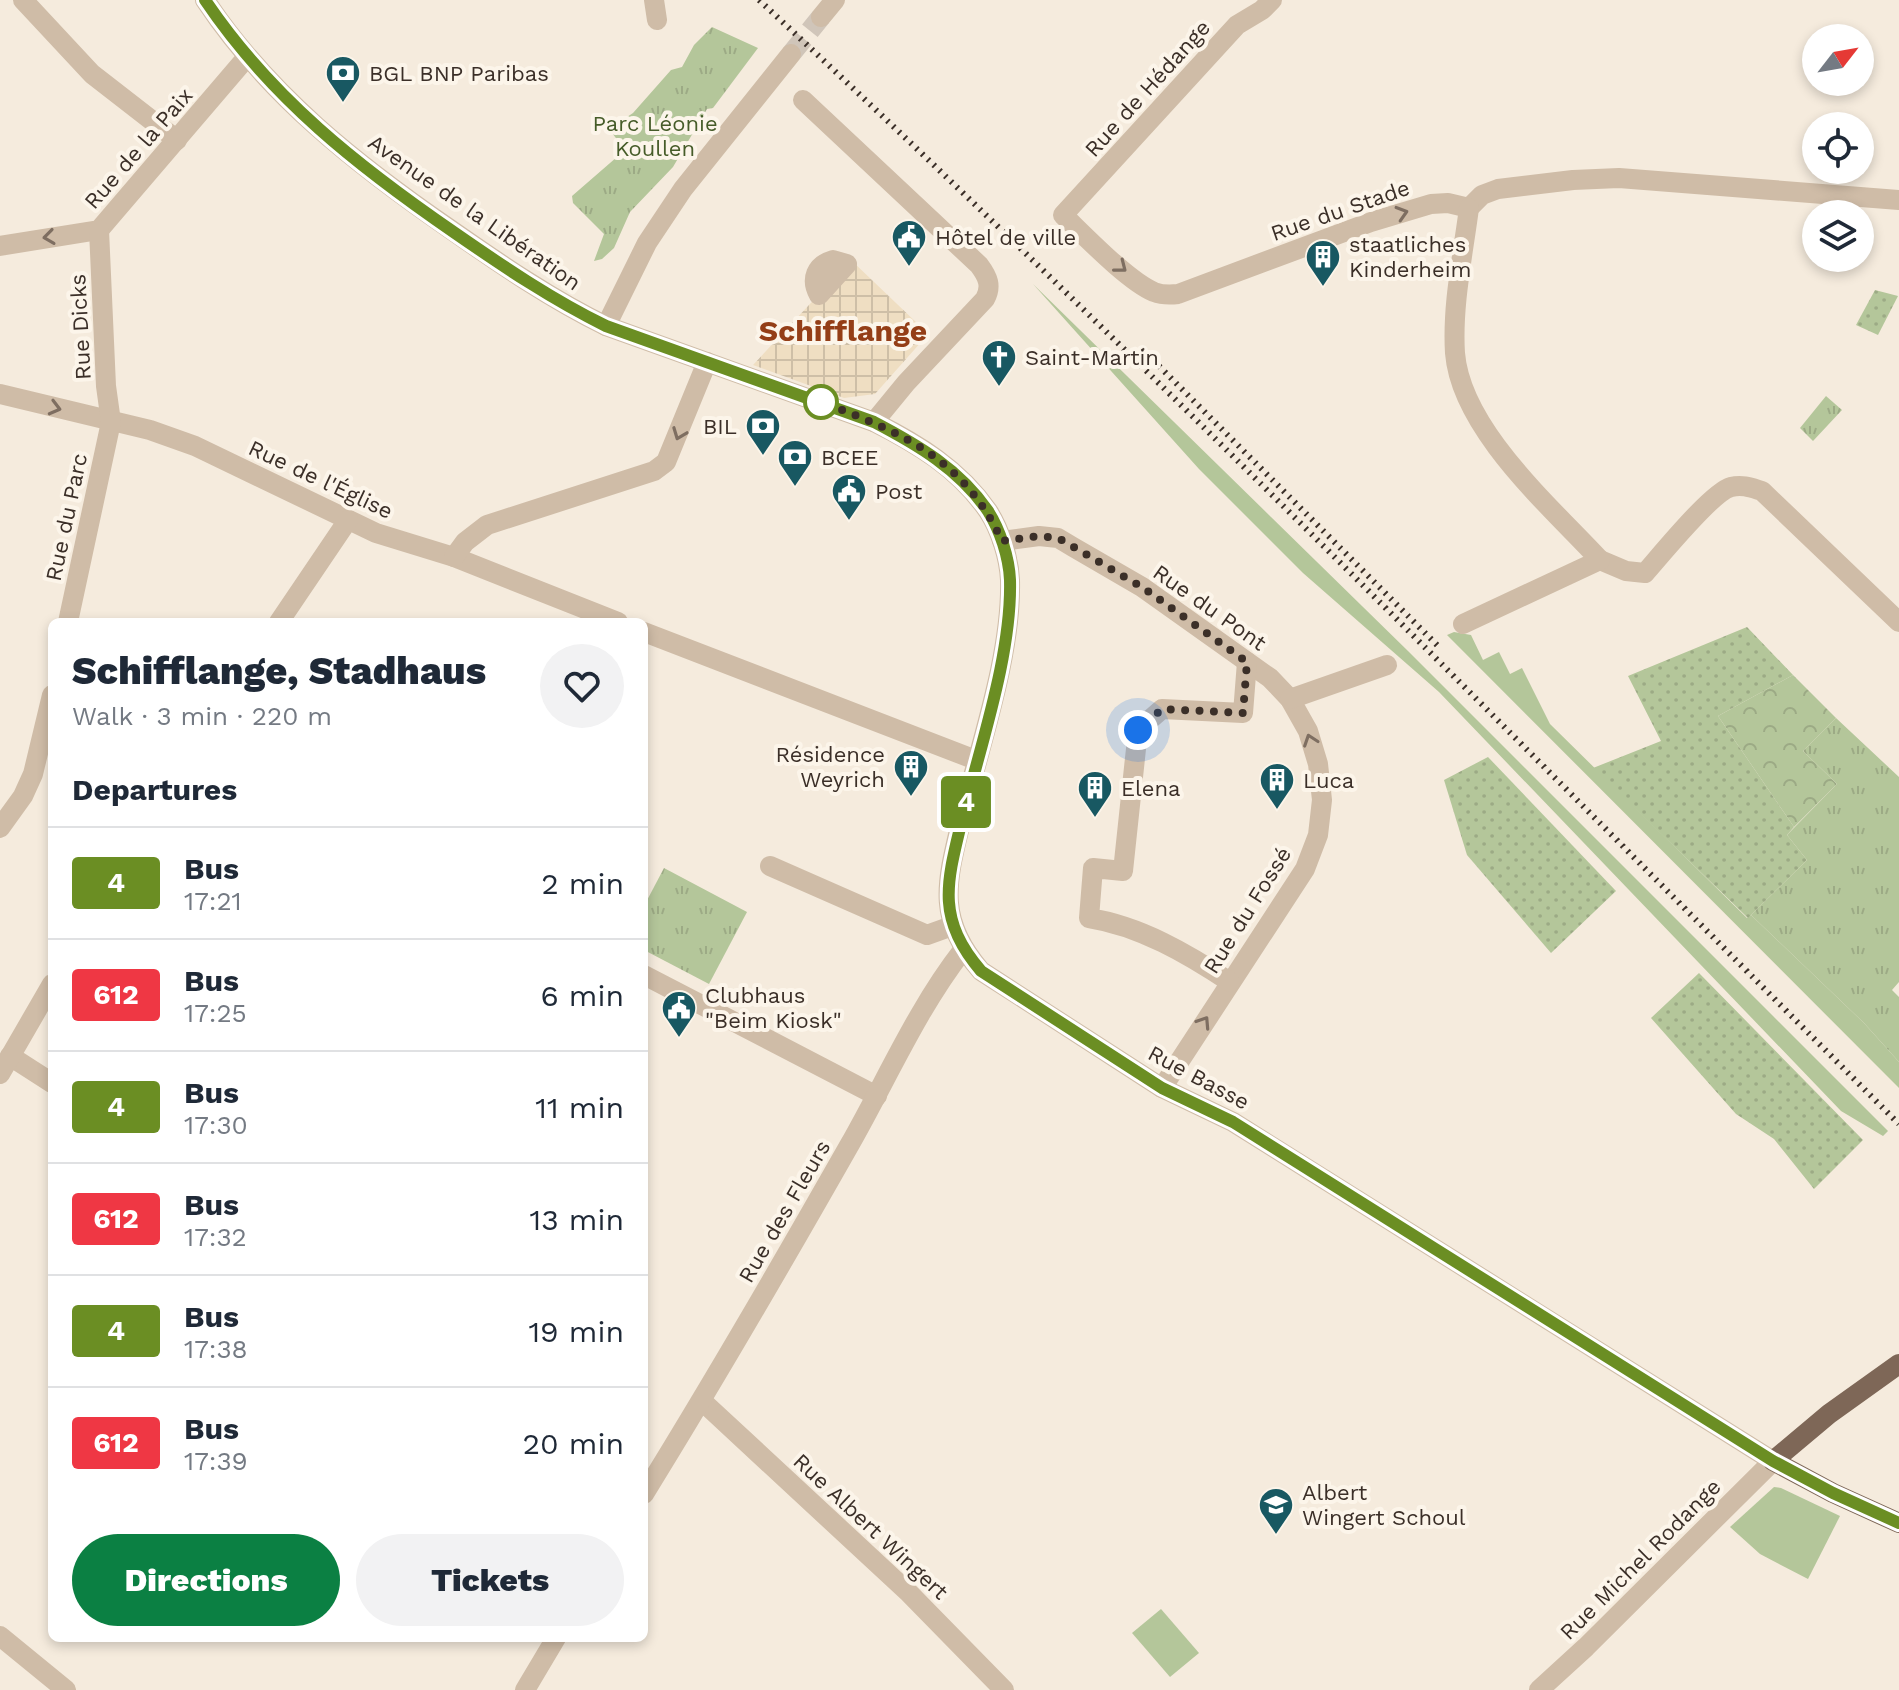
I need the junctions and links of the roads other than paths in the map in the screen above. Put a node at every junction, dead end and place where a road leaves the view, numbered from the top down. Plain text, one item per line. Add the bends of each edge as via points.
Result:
1 (23, 0) edge
2 (205, 0) edge
3 (835, 0) edge
4 (1272, 0) edge
5 (821, 17) tunnel mouth
6 (791, 54) tunnel mouth
7 (247, 57) junction
8 (803, 100) dead end
9 (177, 140) junction
10 (1899, 200) edge
11 (1469, 208) junction
12 (1063, 215) joint
13 (99, 230) junction
14 (0, 246) edge
15 (606, 326) junction
16 (707, 362) junction
17 (0, 394) edge
18 (111, 422) junction
19 (874, 422) junction
20 (348, 520) junction
21 (1002, 541) junction
22 (454, 557) junction
23 (1600, 560) junction
24 (69, 618) edge
25 (282, 618) edge
26 (608, 618) edge
27 (1899, 622) edge
28 (1463, 624) dead end
29 (648, 634) edge
30 (1247, 662) junction
31 (1387, 665) dead end
32 (1290, 699) junction
33 (48, 712) edge
34 (976, 760) junction
35 (0, 828) edge
36 (770, 866) dead end
37 (952, 926) junction
38 (963, 950) junction
39 (648, 977) edge
40 (1230, 982) junction
41 (48, 991) edge
42 (10, 1056) junction
43 (0, 1074) edge
44 (48, 1080) edge
45 (1162, 1088) junction
46 (877, 1096) junction
47 (1899, 1364) edge
48 (702, 1401) junction
49 (1773, 1461) junction
50 (648, 1482) edge
51 (1899, 1523) edge
52 (0, 1636) edge
53 (554, 1642) edge
54 (66, 1690) edge
55 (525, 1690) edge
56 (1004, 1690) edge
57 (1539, 1690) edge

1 - 9 street via 92,74
2 - 7 street, Avenue de la Libération
3 - 5 street
4 - 12 street, Rue de Hédange via 1237,25
6 - 15 street via 683,189 647,243
7 - 9 street, Rue de la Paix
7 - 15 street, Avenue de la Libération via 286,100 368,171 487,255
8 - 19 street via 979,265 989,282 985,299
9 - 13 street, Rue de la Paix
10 - 11 street via 1619,178 1498,189
12 -> 11 street, Rue du Stade via 1106,256 1164,295 1431,204
11 - 23 street via 1455,319 1455,357 1465,391 1492,443
13 -> 14 street, Rue de la Paix
13 - 18 street, Rue Dicks
15 - 16 street, Avenue de la Libération
16 - 19 street, Avenue de la Libération
16 -> 22 street via 666,462 654,471 487,525
17 -> 18 street, Rue de l'Église
18 - 20 street, Rue de l'Église via 195,446
18 - 24 street, Rue du Parc
19 - 21 street, Avenue de la Libération via 916,443 958,477 989,513
20 - 22 street, Rue de l'Église
20 - 25 street
21 - 30 street, Rue du Pont via 1058,538 1142,587
21 - 34 street, Rue Basse via 1010,579 1006,631
22 - 26 street, Rue de l'Église
23 - 27 street via 1645,573 1710,503 1727,488 1742,485 1762,491
23 - 28 street
29 - 34 street
30 - 32 street, Rue du Pont
30 - 40 street via 1243,713 1162,709 1138,730 1123,871 1093,868 1089,918 1113,922 1189,955
31 - 32 street
40 -> 32 street, Rue du Fossé via 1305,869 1318,835 1318,764
33 - 35 street via 33,774
34 - 37 street, Rue Basse via 950,870
36 - 37 street via 927,935
37 - 38 street, Rue Basse
38 - 45 street, Rue Basse via 992,979
38 - 46 street, Rue des Fleurs via 937,984
39 - 46 street
45 -> 40 street, Rue du Fossé
41 - 42 street
42 - 43 street
42 - 44 street
45 - 49 street, Rue Basse via 1233,1122
46 - 48 street, Rue des Fleurs
47 - 49 main road
48 - 50 street, Rue des Fleurs
48 - 56 street, Rue Albert Wingert via 909,1593
49 - 51 main road
49 - 57 street, Rue Michel Rodange
52 - 54 street
53 - 55 street

